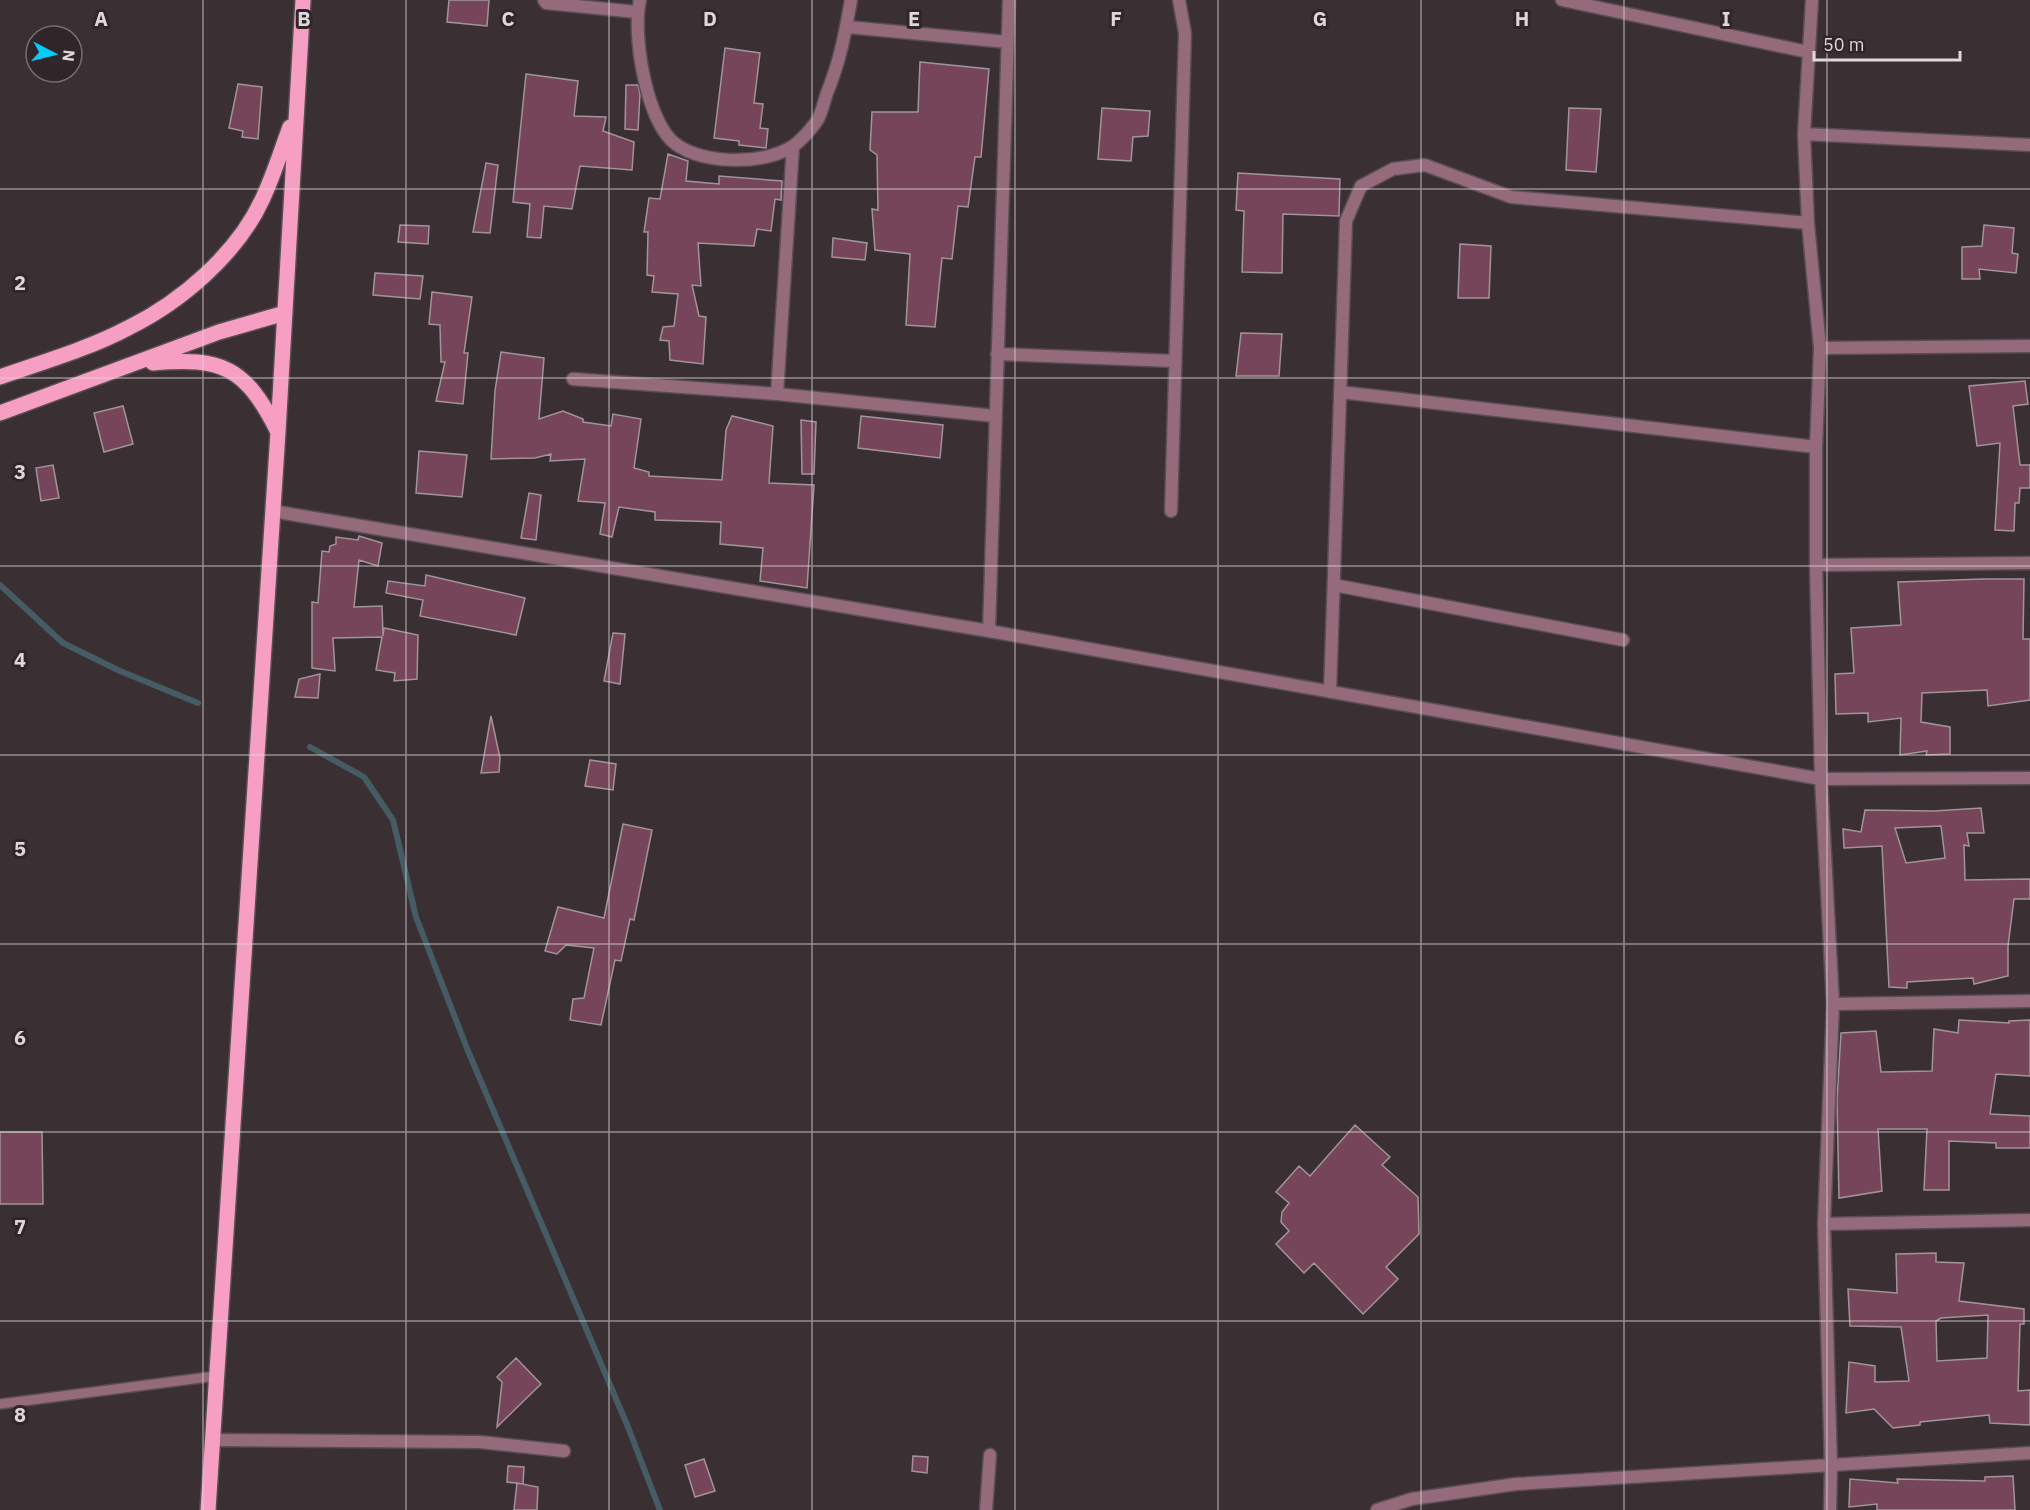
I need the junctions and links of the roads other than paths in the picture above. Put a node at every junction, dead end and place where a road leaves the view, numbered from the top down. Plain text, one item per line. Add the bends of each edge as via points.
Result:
1 (303, 0) edge
2 (544, 0) edge
3 (851, 0) edge
4 (1009, 0) edge
5 (1179, 0) edge
6 (1562, 0) edge
7 (1812, 0) edge
8 (638, 6) edge
9 (847, 27) junction
10 (1008, 42) junction
11 (1808, 52) junction
12 (295, 113) junction
13 (1804, 134) junction
14 (793, 146) junction
15 (2030, 146) edge
16 (1808, 224) junction
17 (285, 313) junction
18 (2030, 346) edge
19 (1820, 348) junction
20 (998, 354) junction
21 (1174, 361) junction
22 (135, 365) junction
23 (0, 377) edge
24 (573, 379) dead end
25 (1340, 392) junction
26 (777, 394) junction
27 (0, 413) edge
28 (995, 417) junction
29 (278, 432) junction
30 (1816, 447) junction
31 (272, 511) junction
32 (1171, 511) dead end
33 (2030, 563) edge
34 (1816, 565) junction
35 (1334, 585) junction
36 (988, 631) junction
37 (1623, 640) dead end
38 (1330, 692) junction
39 (2030, 778) edge
40 (1821, 779) junction
41 (2030, 1001) edge
42 (1833, 1004) junction
43 (2030, 1220) edge
44 (1824, 1224) junction
45 (216, 1376) junction
46 (0, 1404) edge
47 (213, 1440) junction
48 (564, 1451) dead end
49 (2030, 1453) edge
50 (990, 1455) dead end
51 (1832, 1465) junction
52 (208, 1510) edge
53 (986, 1510) edge
54 (1377, 1510) edge
55 (1830, 1510) edge

1 - 12 main road
2 - 8 street
3 - 9 street
4 - 10 street
5 - 21 street via 1185,33
6 - 11 street
7 - 11 street
8 - 14 street via 642,67 656,117 671,141 714,159 738,160 761,158
9 - 10 street
9 - 14 street via 842,54 818,119
10 - 20 street
11 - 13 street
12 - 17 main road
12 - 23 main road via 262,201 220,259 163,307 129,328
13 - 15 street
13 - 16 street
14 - 26 street
16 - 19 street
16 - 25 street via 1511,197 1425,165 1393,169 1361,186 1346,221
17 - 22 main road via 219,332
17 - 29 main road
18 - 19 street
19 - 30 street
20 - 21 street
20 - 28 street
21 - 32 street
22 - 27 main road
22 - 29 main road via 176,361 218,365 250,385
24 - 26 street
25 - 30 street
25 - 35 street
26 - 28 street
28 - 36 street
29 - 31 main road
30 - 34 street
31 - 36 street
31 - 45 main road
33 - 34 street
34 - 40 street
35 - 37 street
35 - 38 street
36 - 38 street
38 - 40 street
39 - 40 street
40 - 42 street
41 - 42 street
42 - 44 street
43 - 44 street
44 - 51 street
45 - 46 lane
45 - 47 main road
47 - 48 street via 480,1442
47 - 52 main road
49 - 51 street
50 - 53 street
51 - 54 street via 1516,1484 1412,1499
51 - 55 street

